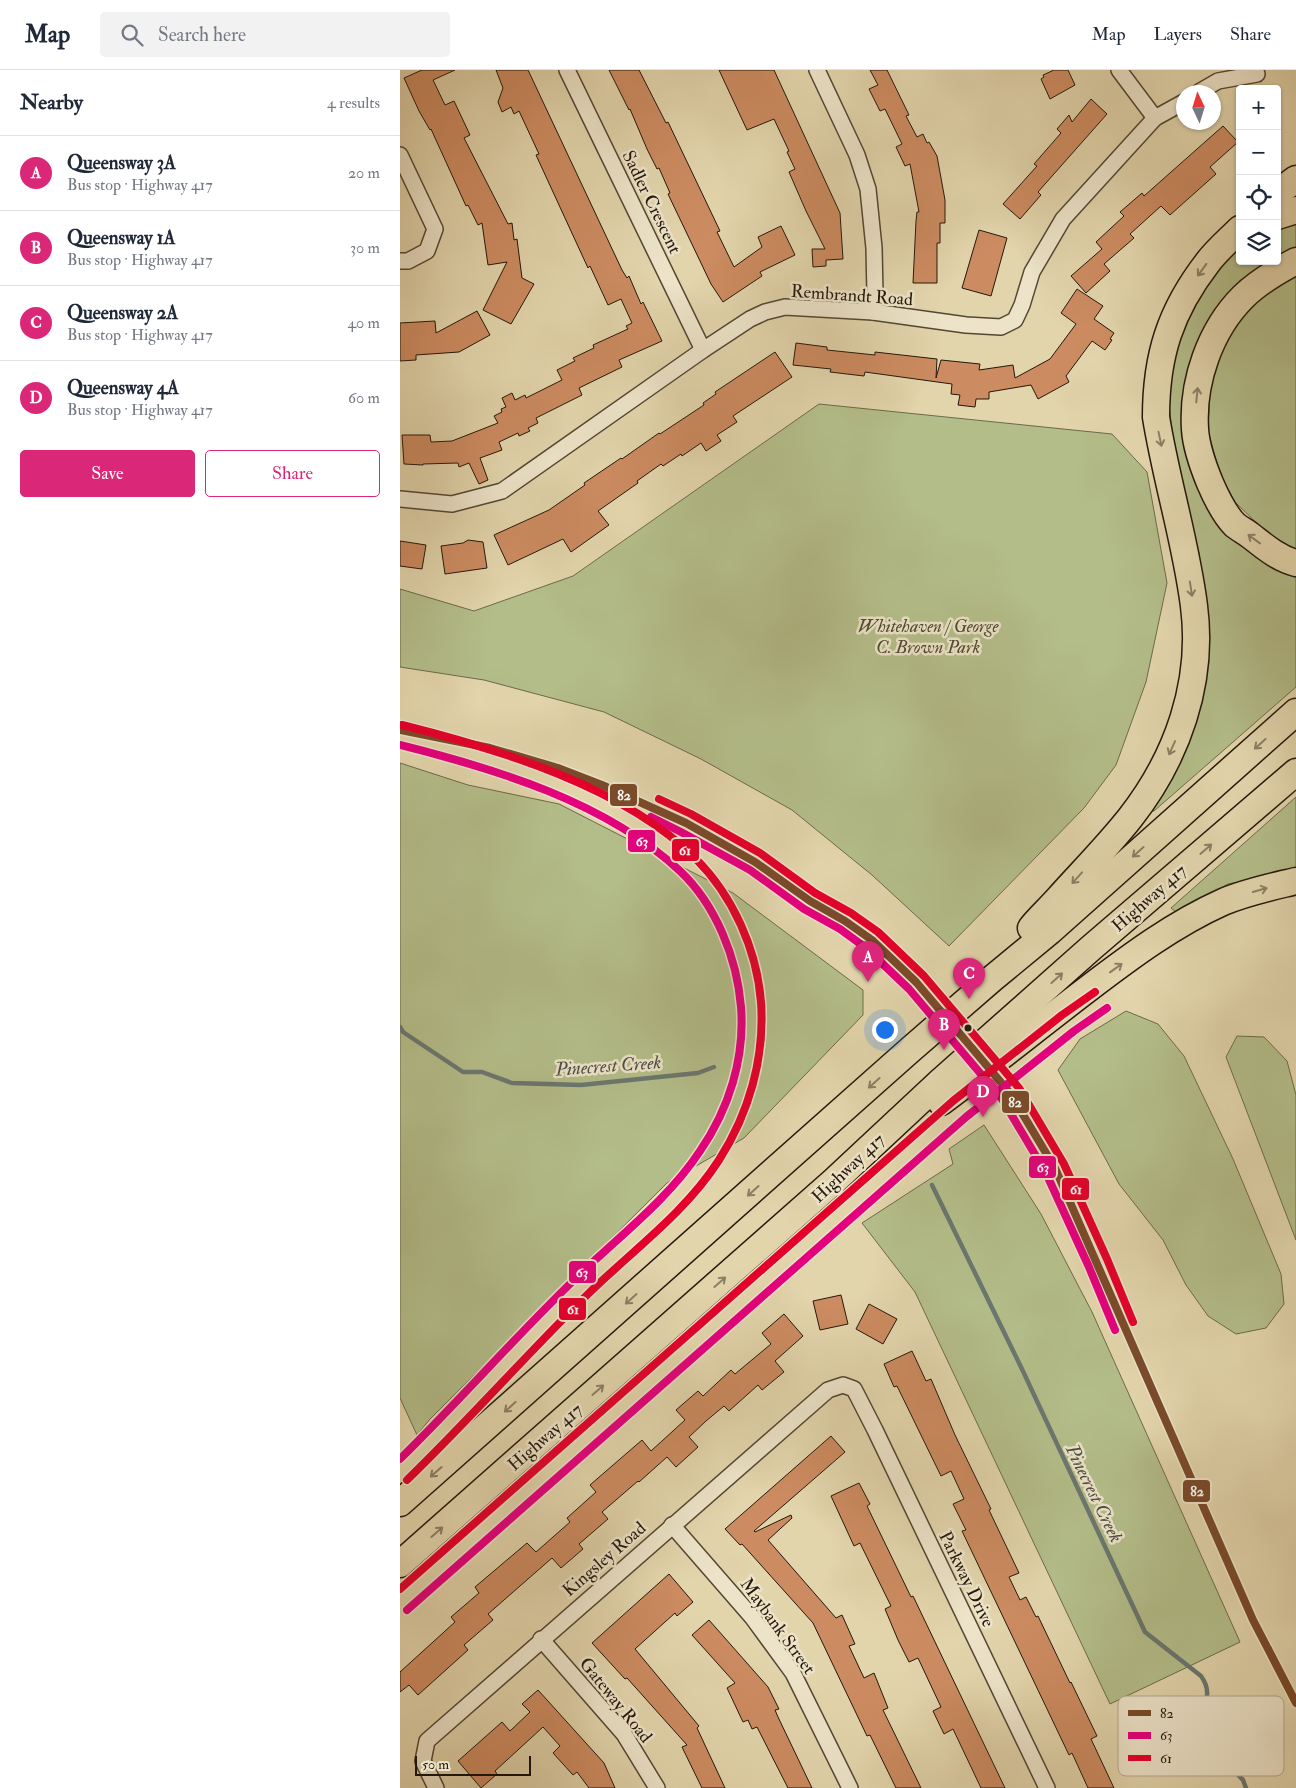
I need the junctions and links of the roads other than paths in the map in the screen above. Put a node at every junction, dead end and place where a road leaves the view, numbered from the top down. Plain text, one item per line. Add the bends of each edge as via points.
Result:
1 (567, 70) edge
2 (817, 70) edge
3 (1119, 70) edge
4 (1257, 74) dead end
5 (1211, 85) edge
6 (1176, 106) edge
7 (1155, 118) junction
8 (400, 154) edge
9 (1296, 179) edge
10 (1281, 190) edge
11 (1296, 210) edge
12 (1281, 215) edge
13 (1236, 233) edge
14 (400, 261) edge
15 (1296, 261) edge
16 (873, 312) junction
17 (703, 350) junction
18 (400, 499) edge
19 (1296, 563) edge
20 (1296, 712) edge
21 (1296, 772) edge
22 (1296, 881) edge
23 (993, 978) junction
24 (1028, 1020) junction
25 (851, 1388) joint
26 (400, 1504) edge
27 (672, 1524) junction
28 (400, 1564) edge
29 (542, 1639) junction
30 (436, 1788) edge
31 (657, 1788) edge
32 (850, 1788) edge
33 (1047, 1788) edge

1 - 17 street, Sadler Crescent
2 - 16 street via 857,155 868,189 876,295
3 - 7 street
4 - 5 street
6 - 7 street, Rembrandt Road
7 - 16 street, Rembrandt Road via 1064,219 1032,272 1015,320 1001,327
8 - 14 street via 435,229 427,251 408,261
9 - 10 highway
11 - 12 highway
13 -> 23 highway via 1188,289 1172,319 1160,362 1156,398 1159,433 1194,608 1194,663 1184,720 1157,779 1130,818 1034,924
19 -> 15 highway via 1269,550 1235,524 1216,498 1202,464 1194,430 1196,392 1205,356 1223,322 1242,297 1271,274
16 - 17 street, Rembrandt Road via 785,307 750,319
17 - 18 street, Rembrandt Road via 502,491 452,504
20 -> 23 highway
24 -> 21 highway, Highway 417
24 -> 22 highway via 1117,967 1190,918 1250,892
23 -> 26 highway
28 -> 24 highway, Highway 417 via 834,1181
25 - 27 street, Kingsley Road via 843,1385 828,1390
25 - 33 street, Parkway Drive via 875,1430
27 - 29 street, Kingsley Road
27 - 32 street, Maybank Street via 752,1617 793,1673
29 - 30 street, Kingsley Road via 426,1741 423,1761
29 - 31 street, Gateway Road via 624,1734

